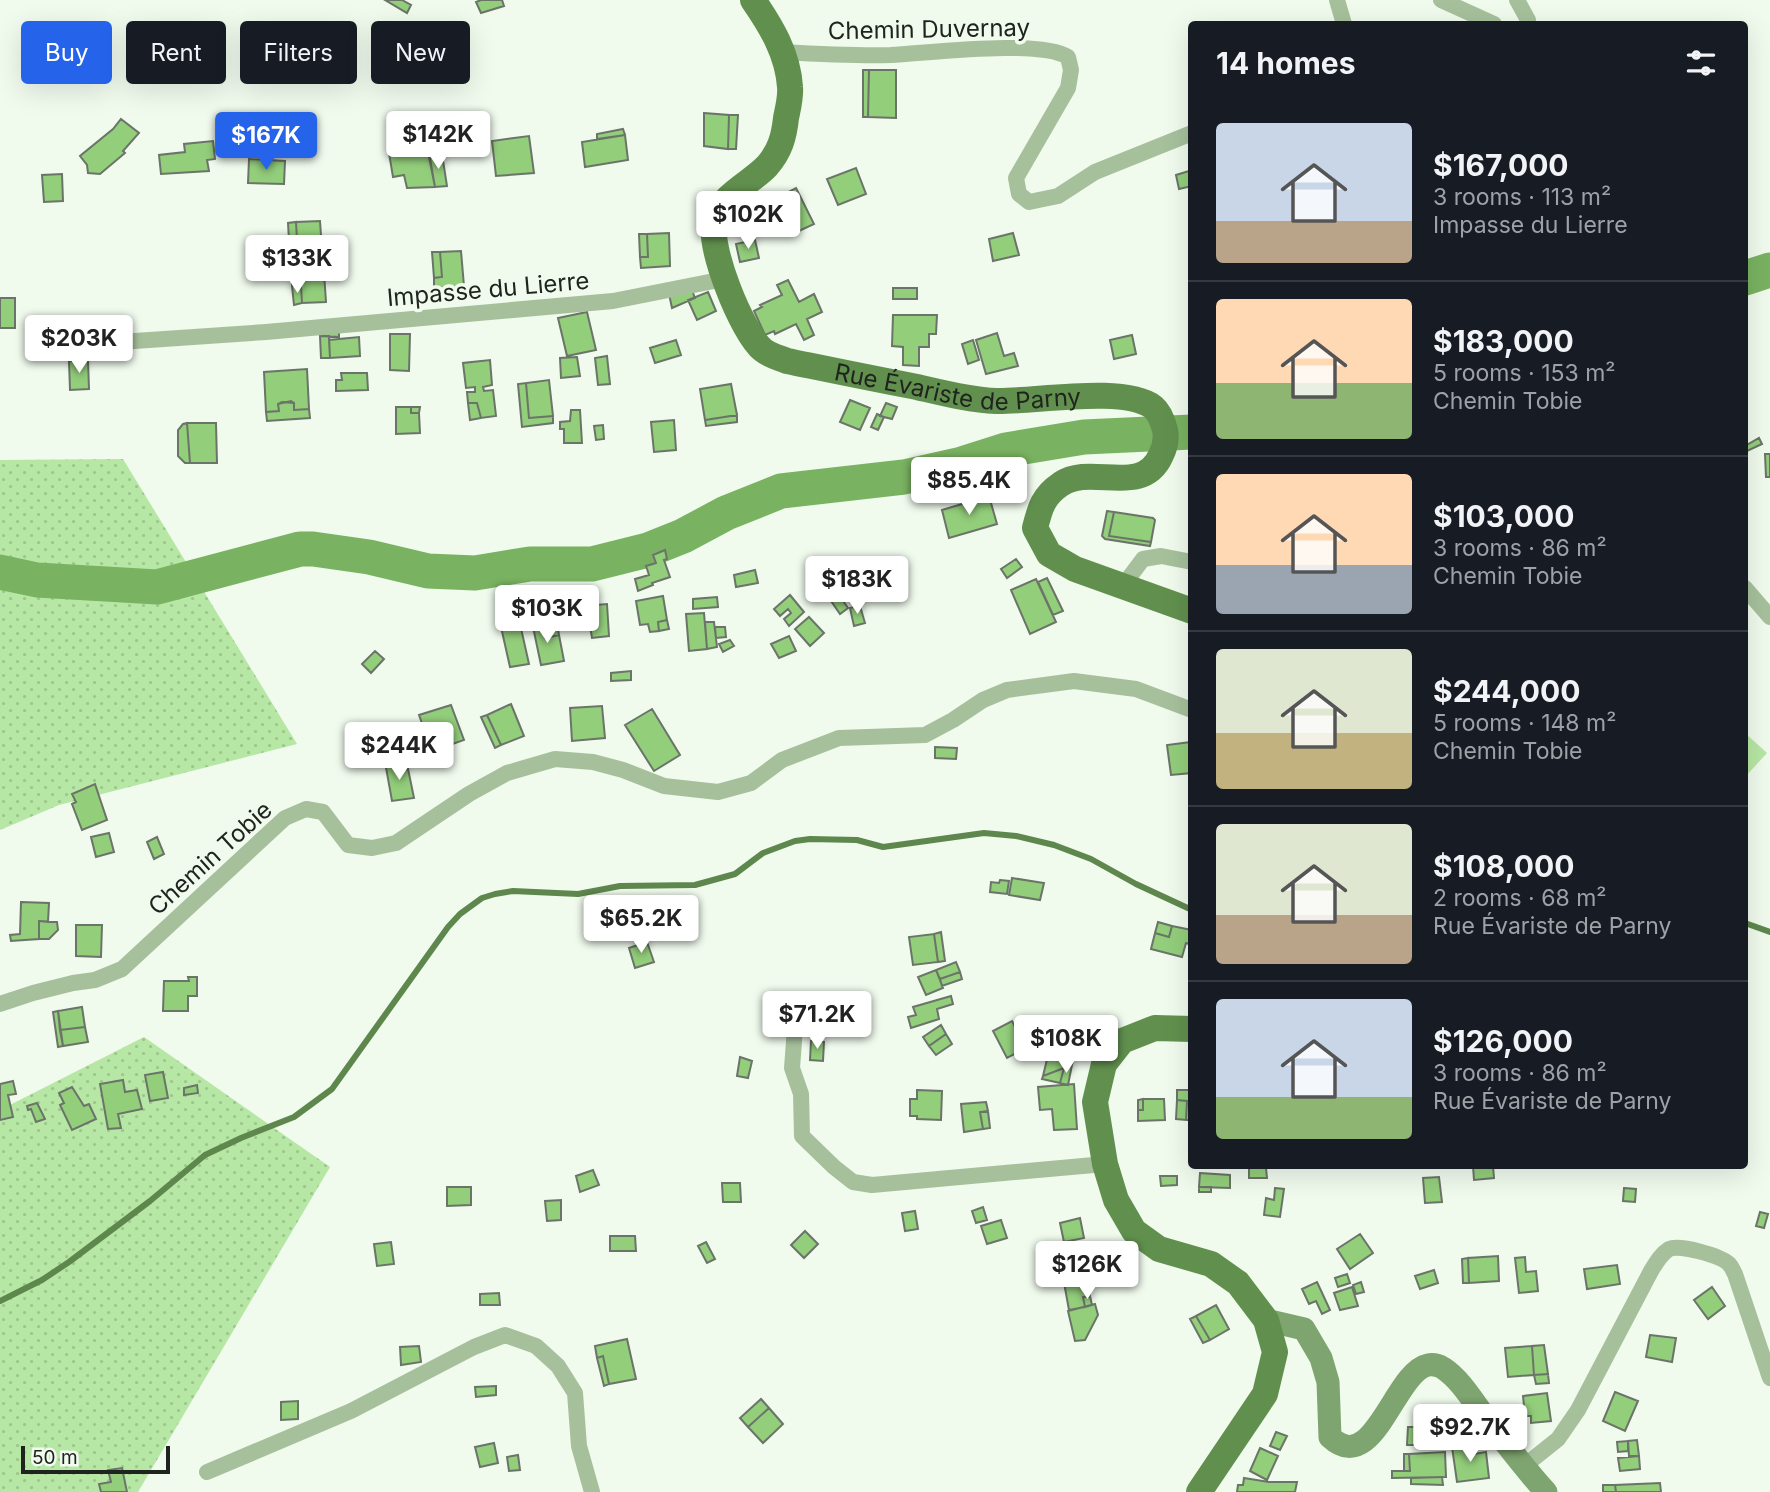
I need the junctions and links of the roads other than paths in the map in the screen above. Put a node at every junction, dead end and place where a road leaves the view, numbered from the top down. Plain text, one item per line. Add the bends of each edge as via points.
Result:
1 (752, 0) edge
2 (1337, 0) edge
3 (1441, 0) edge
4 (1517, 0) edge
5 (1343, 21) edge
6 (1487, 21) edge
7 (1528, 21) edge
8 (782, 52) junction
9 (1188, 135) edge
10 (724, 278) junction
11 (46, 346) dead end
12 (1188, 561) edge
13 (1122, 587) junction
14 (1748, 591) edge
15 (1188, 610) edge
16 (1770, 617) edge
17 (1188, 708) edge
18 (0, 1004) edge
19 (796, 1015) dead end
20 (1188, 1029) edge
21 (1105, 1164) junction
22 (1266, 1320) junction
23 (1770, 1378) edge
24 (1523, 1467) junction
25 (207, 1472) dead end
26 (592, 1492) edge
27 (1199, 1492) edge
28 (1546, 1492) edge

1 - 8 main road, Rue Évariste de Parny
2 - 5 street
3 - 6 street
4 - 7 street
8 - 9 street, Chemin Duvernay via 888,55 1022,48 1058,51 1068,57 1068,88 1016,178 1019,194 1029,202 1058,196 1095,172
8 - 10 main road, Rue Évariste de Parny via 790,88 783,143 767,166 727,200 714,219 715,246
10 - 11 street, Impasse du Lierre via 613,301
10 - 13 main road, Rue Évariste de Parny via 744,324 763,350 787,361 994,401 1115,396 1154,408 1166,436 1158,463 1145,475 1125,479 1086,477 1062,482 1042,502 1035,528 1049,554
12 - 13 street via 1161,556 1143,559
13 - 15 main road, Rue Évariste de Parny
14 - 16 street
17 - 18 street, Chemin Tobie via 1136,689 1074,681 1007,690 925,735 839,738 782,760 751,783 718,792 664,786 593,762 555,759 507,773 396,843 372,848 348,845 323,812 306,808 285,818 122,969
19 - 21 street via 792,1068 801,1094 802,1136 853,1182 873,1185
20 - 21 main road via 1155,1028 1122,1041 1104,1064 1095,1102
21 - 22 main road via 1116,1200 1134,1231 1158,1248 1211,1264 1238,1283
22 - 24 main road via 1304,1329 1321,1358 1328,1382 1330,1437 1339,1445 1363,1443 1404,1386 1423,1366 1433,1364 1461,1385
22 - 27 main road via 1275,1352 1265,1394
23 - 24 street via 1729,1264 1709,1254 1675,1247 1660,1257 1651,1271 1558,1439
24 - 28 main road
25 - 26 street via 351,1411 505,1335 536,1346 558,1366 575,1394 579,1447

